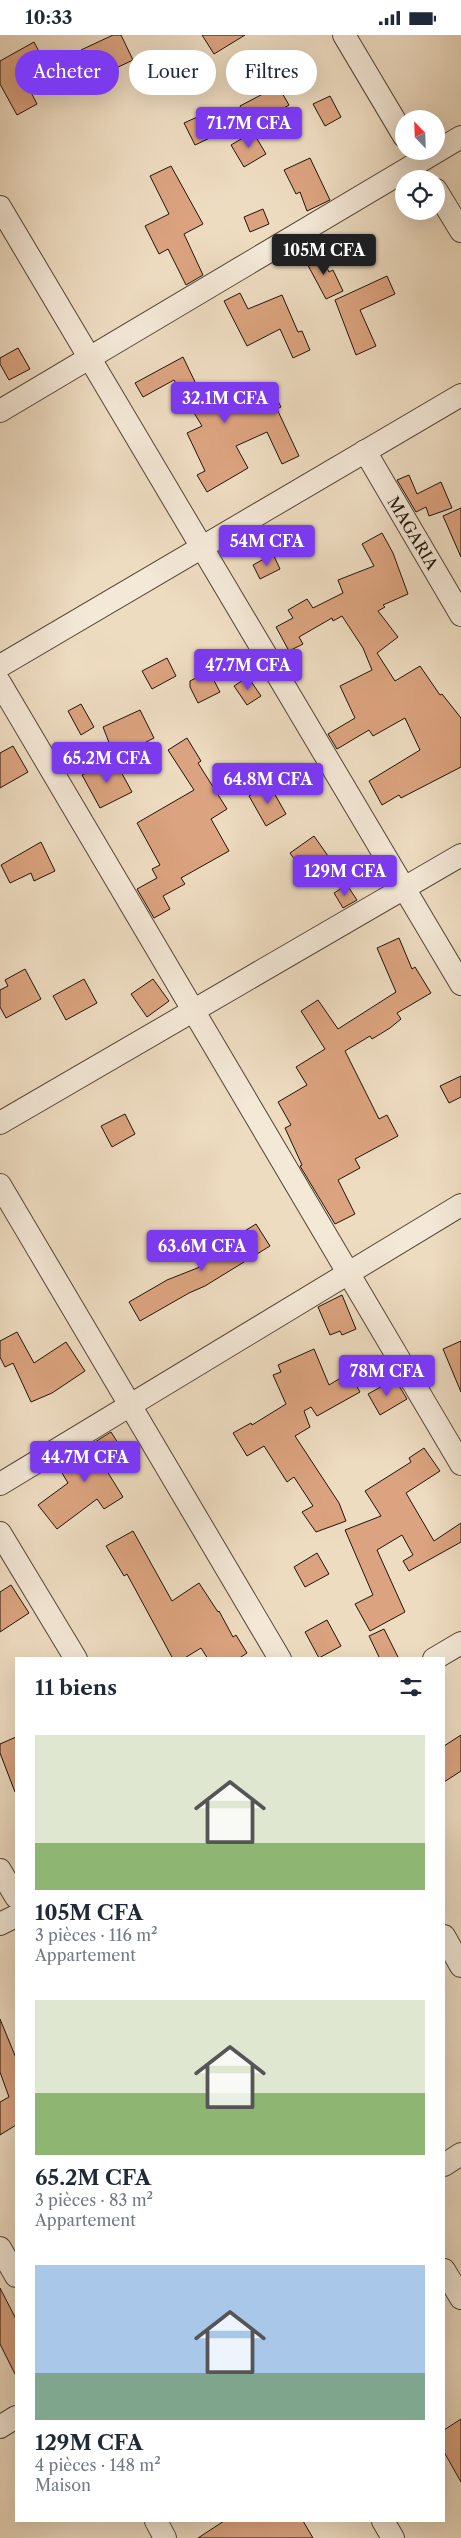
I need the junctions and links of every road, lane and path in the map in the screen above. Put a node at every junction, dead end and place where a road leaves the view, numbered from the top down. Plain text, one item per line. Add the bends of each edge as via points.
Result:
1 (344, 35) edge
2 (395, 121) edge
3 (461, 137) edge
4 (421, 164) edge
5 (445, 205) edge
6 (0, 207) edge
7 (461, 231) edge
8 (90, 357) junction
9 (461, 395) edge
10 (0, 411) edge
11 (365, 451) junction
12 (203, 547) junction
13 (461, 615) edge
14 (0, 666) edge
15 (0, 683) edge
16 (461, 855) edge
17 (404, 888) junction
18 (461, 984) edge
19 (194, 1011) junction
20 (0, 1123) edge
21 (0, 1185) edge
22 (461, 1205) edge
23 (348, 1273) junction
24 (130, 1406) junction
25 (461, 1464) edge
26 (0, 1484) edge
27 (0, 1533) edge
28 (461, 1643) edge
29 (75, 1657) edge
30 (279, 1657) edge
31 (437, 1657) edge
32 (0, 1870) edge
33 (15, 1895) edge
34 (15, 1916) edge
35 (0, 1924) edge
36 (445, 1938) edge
37 (461, 1966) edge
38 (461, 2154) edge
39 (445, 2164) edge
40 (0, 2249) edge
41 (445, 2273) edge
42 (15, 2274) edge
43 (461, 2298) edge
44 (15, 2418) edge
45 (0, 2427) edge
46 (157, 2522) edge
47 (384, 2522) edge
48 (165, 2538) edge
49 (393, 2538) edge

1 - 2 street
3 - 4 street
4 - 8 street
5 - 7 street
6 - 8 street
8 - 10 street
8 - 12 street
9 - 11 street
11 - 12 street
11 - 13 street, MAGARIA
12 - 14 street
12 - 17 street
15 - 19 street
16 - 17 street
17 - 18 street
17 - 19 street
19 - 20 street
19 - 23 street
21 - 24 street
22 - 23 street
23 - 24 street
23 - 25 street
24 - 26 street
24 - 30 street
27 - 29 street
28 - 31 street
32 - 33 street
34 - 35 street
36 - 37 street
38 - 39 street
40 - 42 street
41 - 43 street
44 - 45 street
46 - 48 street
47 - 49 street

